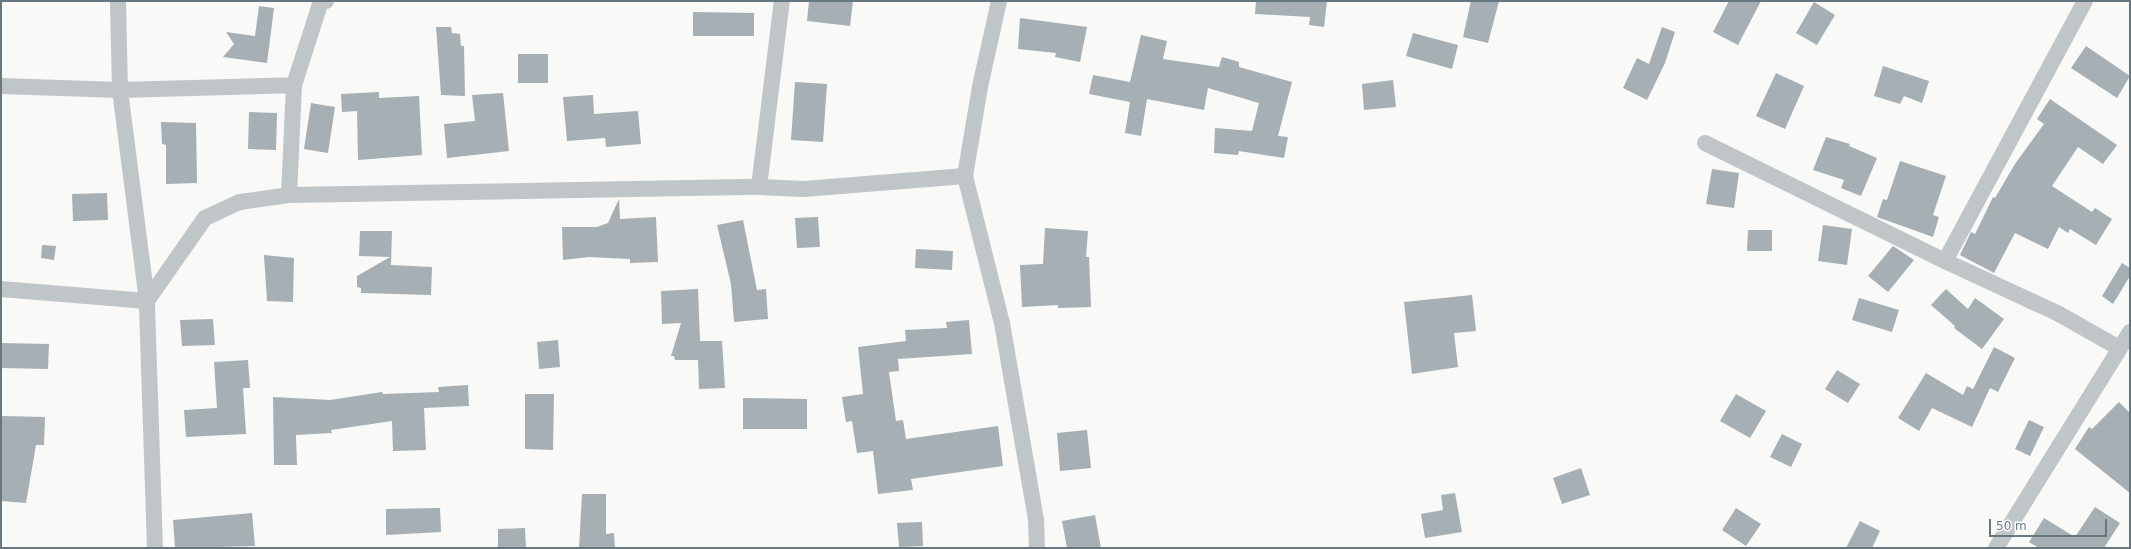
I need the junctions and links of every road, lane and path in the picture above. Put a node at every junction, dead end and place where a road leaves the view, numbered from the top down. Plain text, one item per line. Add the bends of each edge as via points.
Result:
1 (118, 1) edge
2 (326, 1) edge
3 (782, 1) edge
4 (999, 1) edge
5 (2085, 1) edge
6 (294, 85) junction
7 (1, 86) edge
8 (120, 90) junction
9 (1705, 143) dead end
10 (965, 176) junction
11 (759, 187) junction
12 (289, 195) junction
13 (1944, 261) junction
14 (1, 289) edge
15 (147, 300) junction
16 (2130, 332) edge
17 (2123, 348) edge
18 (155, 548) edge
19 (1037, 548) edge
20 (1996, 548) edge

1 - 8 street
2 - 6 street via 321,1
3 - 11 street
4 - 10 street via 980,87
5 - 13 street
6 - 8 street
6 - 12 street
7 - 8 street
8 - 15 street
9 - 13 street
10 - 11 street via 804,189
10 - 19 street via 1002,323 1036,519
11 - 12 street
12 - 15 street via 240,202 204,218
13 - 17 street via 2059,314
14 - 15 street
15 - 18 street
16 - 17 street
17 - 20 street

